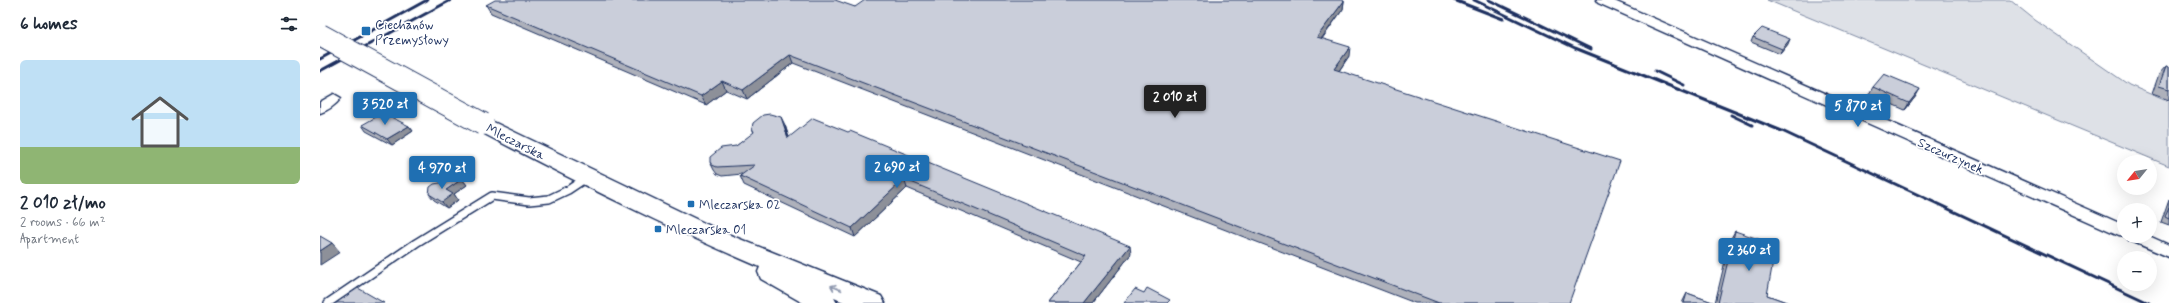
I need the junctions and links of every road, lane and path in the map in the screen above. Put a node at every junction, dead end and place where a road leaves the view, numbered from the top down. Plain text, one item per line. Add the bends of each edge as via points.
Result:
1 (1602, 0) edge
2 (320, 35) edge
3 (334, 98) dead end
4 (320, 109) edge
5 (587, 177) junction
6 (2117, 228) edge
7 (717, 239) junction
8 (2150, 243) edge
9 (2169, 251) edge
10 (328, 303) edge
11 (824, 303) edge
12 (872, 303) edge

1 - 6 street, Szczurzynek
2 - 5 main road, Mleczarska, bridge via 483,124
3 - 4 street
5 - 7 main road, Mleczarska
5 - 10 lane via 549,199 529,201 492,196 416,243
7 - 11 main road, Mleczarska
12 -> 7 main road, Mleczarska
8 - 9 street

